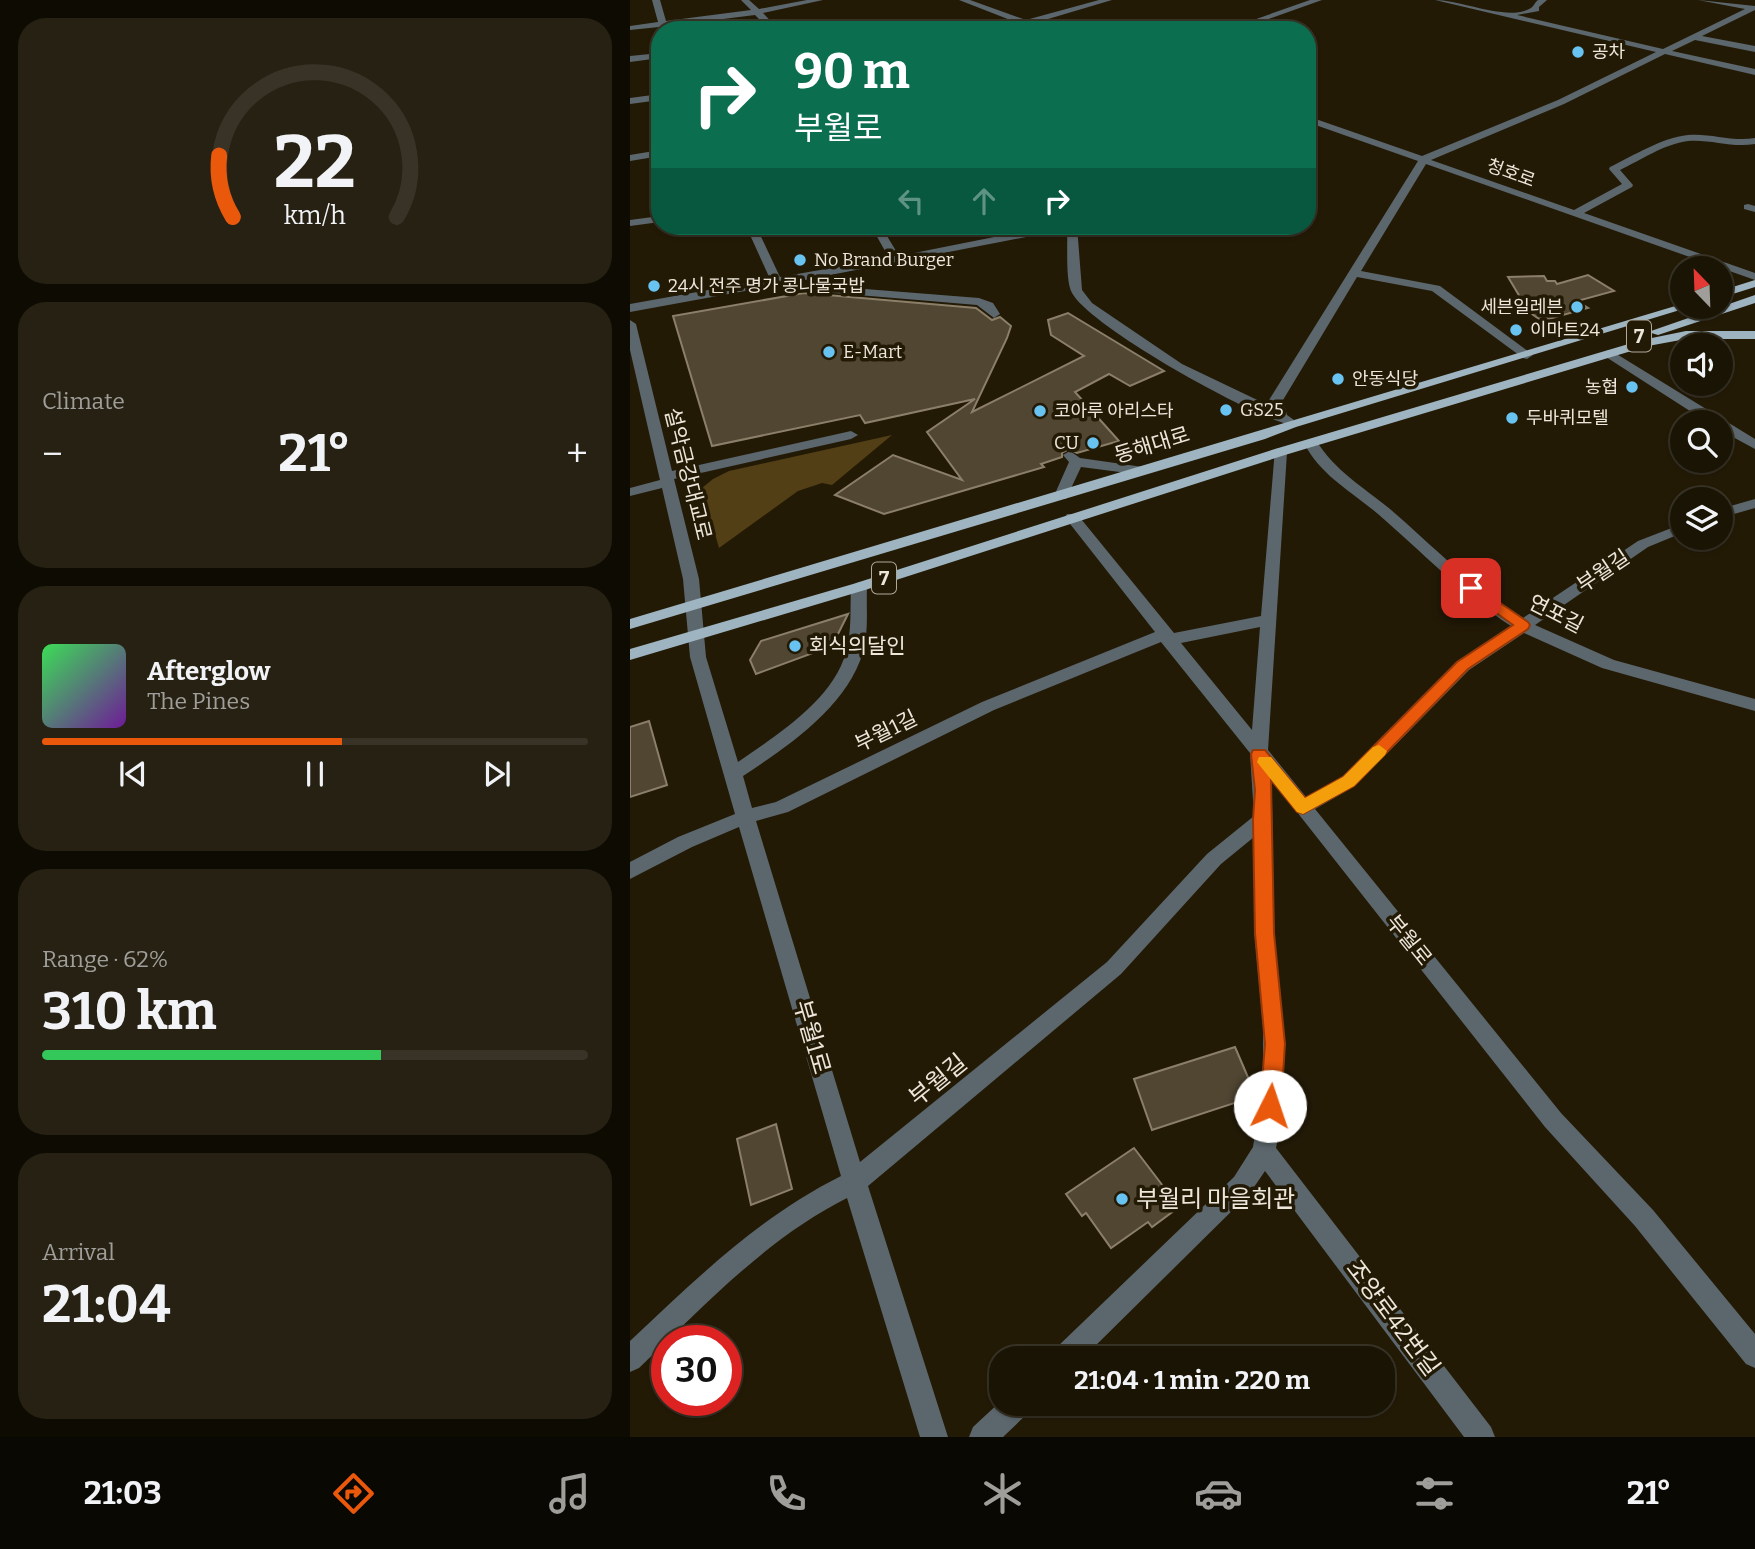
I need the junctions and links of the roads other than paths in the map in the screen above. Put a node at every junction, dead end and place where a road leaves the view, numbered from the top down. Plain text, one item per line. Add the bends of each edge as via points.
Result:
1 (656, 0) edge
2 (745, 0) edge
3 (819, 0) edge
4 (963, 0) edge
5 (1108, 0) edge
6 (1318, 0) edge
7 (1439, 0) edge
8 (1544, 0) edge
9 (1702, 0) edge
10 (1754, 8) edge
11 (757, 12) junction
12 (1510, 16) junction
13 (661, 21) edge
14 (701, 21) edge
15 (766, 21) edge
16 (1021, 21) edge
17 (1033, 21) edge
18 (1256, 21) edge
19 (651, 27) edge
20 (630, 28) edge
21 (1693, 37) junction
22 (1755, 49) edge
23 (1665, 51) junction
24 (651, 56) edge
25 (630, 59) edge
26 (1755, 72) edge
27 (651, 98) edge
28 (630, 101) edge
29 (1316, 122) edge
30 (1755, 141) edge
31 (651, 154) edge
32 (630, 158) edge
33 (1424, 159) junction
34 (1574, 215) junction
35 (651, 220) edge
36 (630, 223) edge
37 (755, 235) edge
38 (881, 235) edge
39 (1020, 235) edge
40 (1073, 235) edge
41 (1692, 256) edge
42 (895, 260) junction
43 (1755, 266) edge
44 (1733, 267) edge
45 (1354, 273) junction
46 (1733, 274) edge
47 (776, 281) junction
48 (1754, 283) edge
49 (762, 284) junction
50 (742, 287) junction
51 (1733, 290) edge
52 (804, 293) dead end
53 (1755, 299) edge
54 (630, 308) edge
55 (1670, 311) edge
56 (994, 314) dead end
57 (630, 324) edge
58 (1755, 335) edge
59 (1610, 354) junction
60 (1527, 355) junction
61 (1526, 379) junction
62 (1698, 410) edge
63 (1286, 420) junction
64 (1733, 432) edge
65 (851, 435) dead end
66 (1311, 443) junction
67 (1755, 445) edge
68 (1280, 452) junction
69 (1143, 471) junction
70 (668, 479) junction
71 (630, 492) edge
72 (1061, 496) junction
73 (1755, 503) edge
74 (1733, 509) edge
75 (1072, 517) junction
76 (1670, 533) edge
77 (859, 586) junction
78 (692, 606) junction
79 (1268, 620) junction
80 (630, 624) edge
81 (1523, 625) junction
82 (695, 636) junction
83 (1166, 637) junction
84 (630, 655) edge
85 (1755, 705) edge
86 (1259, 754) junction
87 (733, 774) junction
88 (1303, 807) junction
89 (746, 816) junction
90 (1261, 820) junction
91 (630, 871) edge
92 (1264, 1152) junction
93 (854, 1182) junction
94 (1076, 1346) edge
95 (1755, 1355) edge
96 (630, 1359) edge
97 (1005, 1416) edge
98 (934, 1437) edge
99 (983, 1437) edge
100 (1481, 1437) edge

1 - 13 street
2 - 11 street
3 - 11 street
4 - 16 street
5 - 17 street
6 - 18 street
7 - 12 street
8 - 12 street via 1536,9
9 - 10 street
10 - 21 street
11 - 14 street
11 - 15 street
12 - 23 street
19 - 20 street
21 - 22 street
21 - 23 street
23 - 26 street
23 - 33 street via 1561,102
24 - 25 street
27 - 28 street
29 - 33 street, 청호로
30 - 34 street via 1731,146 1679,139 1615,169 1628,185
31 - 32 street
33 - 34 street, 청호로
33 - 45 street
34 - 41 street, 청호로
35 - 36 street
37 - 47 street
38 - 42 street
39 - 42 street
40 - 63 street via 1076,290 1088,306 1178,367
42 - 47 street
43 - 44 street
45 - 60 street via 1436,288
45 - 63 street via 1276,400
46 - 48 street, 청호로
47 - 49 street
48 - 51 main road
49 - 50 street
49 - 56 street via 979,302
50 - 52 street
50 - 54 street
53 - 61 main road, 7 via 1581,353
55 - 60 main road, 동해대로 / 7
57 - 70 street, 설악금강대교로
58 - 59 main road, 7 via 1686,335
59 - 61 main road, 7
59 - 62 street
60 - 63 main road, 동해대로 / 7
61 - 66 main road, 7
63 - 66 main road
63 - 69 main road, 동해대로 / 7 via 1260,436
64 - 67 street
65 - 70 street
66 - 68 main road, 7
66 - 81 street, 연포길 via 1317,460 1454,575
68 - 75 main road, 7
68 - 79 street
69 - 72 main road, 동해대로 / 7
69 - 72 street via 1073,458
70 - 71 street
70 - 78 street, 설악금강대교로 via 691,579
72 - 78 main road, 동해대로 / 7
73 - 74 street
75 - 77 main road, 7
75 - 83 street, 부월로
76 - 81 street, 부월길 via 1643,544
77 - 82 main road, 7
77 - 87 street via 857,638 844,676 799,724
78 - 80 main road, 동해대로 / 7
78 - 82 street, 설악금강대교로
79 - 83 street, 부월1길
79 - 86 street
81 - 85 street, 연포길 via 1622,671
81 - 88 street, 부월길 via 1463,666 1349,781
82 - 84 main road, 7
82 - 87 street, 부월1로
83 - 86 street, 부월로
83 - 89 street, 부월1길 via 988,706 781,807
86 - 88 street, 부월로
86 - 90 street via 1264,790
87 - 89 street, 부월1로
88 - 95 street, 부월로 via 1553,1120 1644,1218
89 - 91 street, 부월1길
89 - 93 street, 부월1로
90 - 92 street via 1275,1044
90 - 93 street, 부월길 via 1214,859 1114,968
92 - 94 street via 1241,1185
92 - 100 street, 조양로42번길
93 - 96 street, 부월길 via 810,1204 730,1264
93 - 98 street, 부월1로
97 - 99 street

